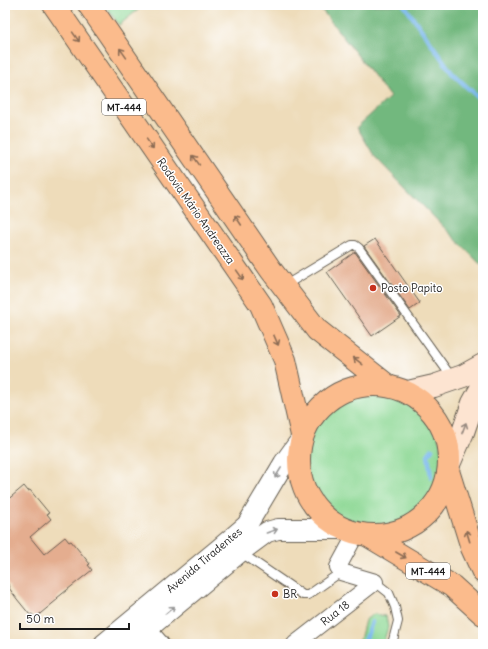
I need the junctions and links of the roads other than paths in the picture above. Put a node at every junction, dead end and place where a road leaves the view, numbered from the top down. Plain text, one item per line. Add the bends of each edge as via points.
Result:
1 (54, 5) edge
2 (89, 5) edge
3 (284, 286) junction
4 (483, 365) edge
5 (453, 380) junction
6 (483, 385) edge
7 (398, 389) junction
8 (301, 438) junction
9 (449, 469) junction
10 (356, 532) junction
11 (240, 552) junction
12 (341, 572) junction
13 (483, 572) edge
14 (375, 582) junction
15 (483, 614) edge
16 (142, 622) junction
17 (104, 644) edge
18 (129, 644) edge
19 (161, 644) edge
20 (295, 644) edge
21 (392, 644) edge

1 -> 8 highway, Rodovia Mário Andreazza / MT-444 via 261,305 285,360
3 -> 2 highway, MT-444
3 - 5 lane via 355,245
7 -> 3 highway, MT-444 via 318,330
4 - 5 main road
5 - 7 main road via 434,386
9 -> 6 main road via 473,403
7 - 8 highway, MT-444 via 367,384 346,389 327,400 312,416
7 - 9 highway, MT-444 via 424,404 438,420 446,439
8 - 10 highway, MT-444 via 299,470 307,494 322,515
8 -> 16 street, Avenida Tiradentes via 247,524
9 - 10 highway, MT-444 via 441,494 428,512 410,526 390,534
13 -> 9 highway, MT-444 via 472,548
11 -> 10 street, Avenida Tiradentes via 267,532 278,529
10 - 12 street via 338,567
10 -> 15 highway, MT-444 via 452,586
11 - 12 lane via 308,595
16 -> 11 street, Avenida Tiradentes
12 - 14 street
14 - 20 street, Rua 18
14 - 21 lane via 389,593 395,608 398,620
16 - 17 street, Avenida Tiradentes
16 - 18 street, Avenida Tiradentes
16 - 19 street

